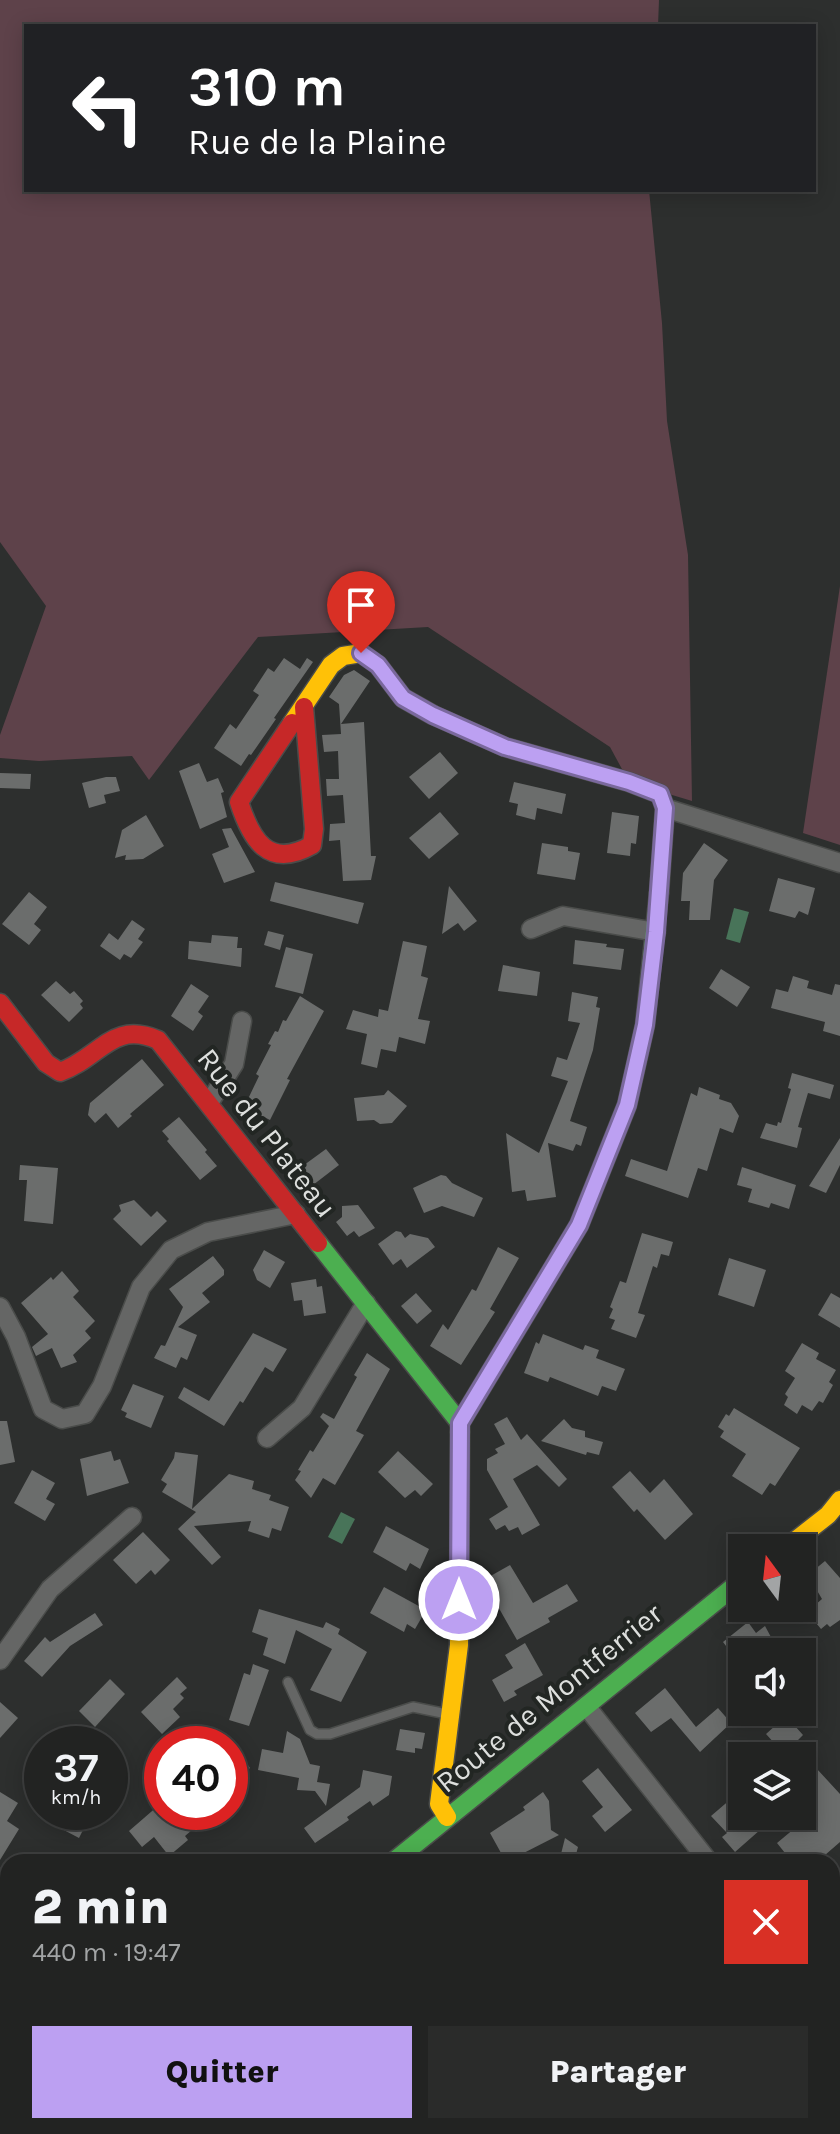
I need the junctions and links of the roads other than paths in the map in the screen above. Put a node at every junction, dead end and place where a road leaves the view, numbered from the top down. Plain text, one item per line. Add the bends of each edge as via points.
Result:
1 (304, 707) junction
2 (665, 808) junction
3 (840, 863) edge
4 (531, 929) dead end
5 (656, 932) junction
6 (0, 1003) edge
7 (242, 1021) dead end
8 (209, 1103) junction
9 (296, 1214) junction
10 (366, 1303) junction
11 (0, 1307) edge
12 (8, 1338) edge
13 (460, 1423) junction
14 (267, 1438) dead end
15 (834, 1508) edge
16 (132, 1517) dead end
17 (840, 1531) edge
18 (803, 1534) edge
19 (728, 1591) edge
20 (0, 1660) edge
21 (288, 1682) dead end
22 (586, 1706) junction
23 (450, 1714) junction
24 (447, 1817) junction
25 (403, 1854) edge
26 (703, 1854) edge

1 - 1 street via 312,845 300,853 272,854 252,838 239,802
1 - 2 street via 331,665 361,653 378,665 403,698 433,715 505,747 660,794
2 - 3 street
2 - 5 street
4 - 5 street via 563,916
5 - 13 street via 645,1025 627,1105 579,1225
6 - 8 street, Rue du Plateau via 46,1063 60,1072 76,1069 114,1037 143,1031 158,1040
7 - 8 street via 234,1064
8 - 9 street, Rue du Plateau
9 - 10 street, Rue du Plateau
9 - 12 street via 208,1232 171,1250 141,1287 102,1386 85,1414 62,1419 43,1409
10 - 13 street, Rue du Plateau
10 - 14 street via 302,1408
11 - 12 street
13 - 23 street via 459,1645
15 - 17 street
15 - 18 street
16 - 20 street via 50,1589
19 - 22 street, Route de Montferrier
21 - 23 lane via 310,1730 317,1734 413,1707
22 - 24 street, Route de Montferrier
22 - 26 street
23 - 24 street via 439,1804
24 - 25 street, Route de Montferrier

